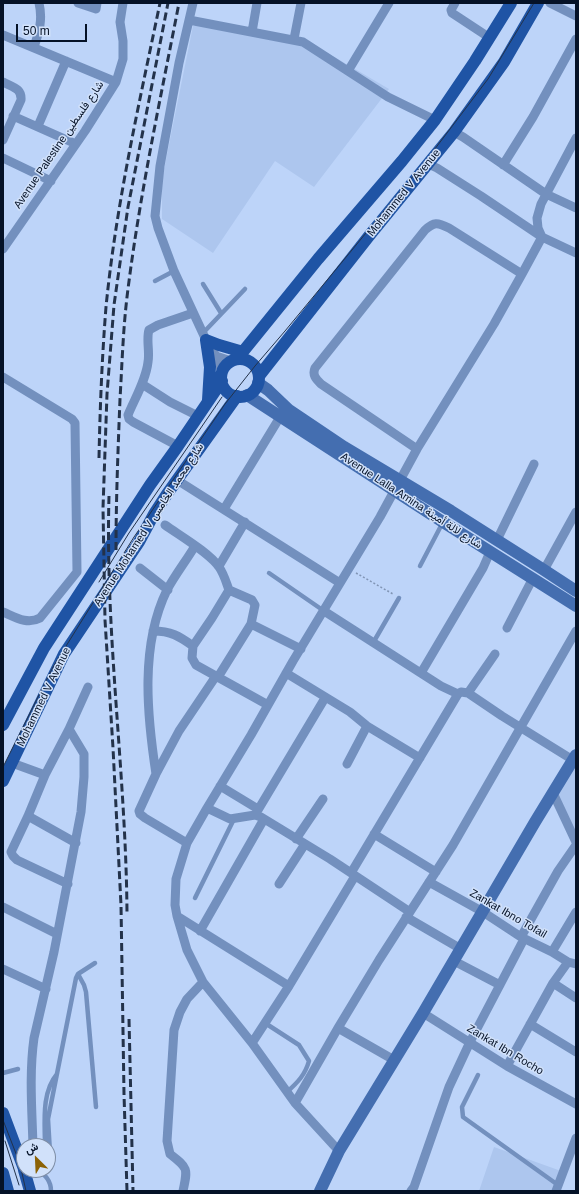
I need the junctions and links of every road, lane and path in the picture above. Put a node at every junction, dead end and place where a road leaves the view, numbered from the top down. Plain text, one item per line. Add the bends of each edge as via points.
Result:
1 (39, 3) edge
2 (78, 3) edge
3 (98, 3) edge
4 (123, 3) edge
5 (193, 3) edge
6 (257, 3) edge
7 (301, 3) edge
8 (389, 3) edge
9 (455, 3) edge
10 (510, 3) edge
11 (538, 3) edge
12 (550, 3) edge
13 (575, 14) edge
14 (189, 20) junction
15 (252, 32) junction
16 (3, 35) edge
17 (490, 38) junction
18 (294, 39) junction
19 (576, 39) edge
20 (34, 47) junction
21 (66, 61) junction
22 (348, 71) junction
23 (3, 82) edge
24 (116, 82) junction
25 (13, 116) junction
26 (435, 120) junction
27 (38, 126) junction
28 (454, 132) junction
29 (576, 138) edge
30 (3, 140) edge
31 (76, 144) junction
32 (3, 158) edge
33 (428, 164) junction
34 (503, 165) junction
35 (51, 180) junction
36 (546, 194) junction
37 (576, 208) edge
38 (542, 237) junction
39 (3, 248) edge
40 (576, 253) edge
41 (174, 272) junction
42 (522, 274) junction
43 (155, 281) dead end
44 (203, 284) dead end
45 (245, 289) dead end
46 (193, 313) junction
47 (221, 313) junction
48 (205, 336) junction
49 (216, 356) junction
50 (237, 357) junction
51 (3, 377) edge
52 (222, 377) junction
53 (259, 379) junction
54 (142, 384) junction
55 (242, 396) junction
56 (207, 402) junction
57 (198, 416) junction
58 (280, 418) junction
59 (178, 446) junction
60 (417, 450) junction
61 (534, 464) dead end
62 (177, 480) junction
63 (397, 485) junction
64 (224, 509) junction
65 (576, 512) edge
66 (245, 522) junction
67 (443, 522) junction
68 (164, 525) dead end
69 (497, 540) junction
70 (195, 546) junction
71 (490, 552) junction
72 (218, 566) junction
73 (420, 566) dead end
74 (140, 568) dead end
75 (349, 569) junction
76 (544, 570) junction
77 (269, 573) dead end
78 (533, 578) junction
79 (340, 583) junction
80 (168, 590) junction
81 (229, 590) junction
82 (576, 591) edge
83 (80, 593) joint
84 (399, 598) joint
85 (576, 606) edge
86 (324, 611) junction
87 (3, 612) edge
88 (89, 616) joint
89 (250, 624) junction
90 (507, 628) dead end
91 (153, 631) junction
92 (576, 631) edge
93 (373, 643) junction
94 (193, 646) junction
95 (301, 649) junction
96 (495, 654) dead end
97 (422, 673) junction
98 (286, 674) junction
99 (217, 676) junction
100 (88, 687) dead end
101 (468, 693) junction
102 (458, 694) junction
103 (325, 698) junction
104 (268, 705) junction
105 (3, 725) edge
106 (367, 726) junction
107 (520, 727) junction
108 (69, 729) junction
109 (420, 758) junction
110 (575, 758) edge
111 (12, 763) junction
112 (347, 764) dead end
113 (156, 774) junction
114 (45, 775) junction
115 (3, 781) edge
116 (220, 786) junction
117 (553, 793) junction
118 (323, 799) dead end
119 (207, 808) junction
120 (257, 812) junction
121 (28, 816) junction
122 (235, 818) junction
123 (264, 820) junction
124 (374, 834) junction
125 (296, 839) junction
126 (76, 843) junction
127 (187, 844) junction
128 (305, 844) junction
129 (576, 844) edge
130 (436, 872) junction
131 (353, 875) junction
132 (429, 882) junction
133 (68, 884) junction
134 (279, 884) dead end
135 (195, 898) dead end
136 (3, 907) edge
137 (483, 912) junction
138 (576, 912) edge
139 (408, 915) junction
140 (177, 916) junction
141 (200, 931) junction
142 (57, 934) junction
143 (522, 938) junction
144 (461, 949) junction
145 (552, 952) junction
146 (454, 960) junction
147 (95, 963) dead end
148 (572, 963) edge
149 (3, 969) edge
150 (78, 974) junction
151 (203, 982) junction
152 (553, 984) junction
153 (500, 985) junction
154 (289, 986) junction
155 (46, 990) junction
156 (576, 998) edge
157 (423, 1013) junction
158 (265, 1023) junction
159 (530, 1024) junction
160 (338, 1028) junction
161 (470, 1042) junction
162 (252, 1043) junction
163 (576, 1052) edge
164 (394, 1060) junction
165 (507, 1066) junction
166 (18, 1070) dead end
167 (3, 1073) edge
168 (57, 1074) junction
169 (478, 1075) dead end
170 (287, 1092) junction
171 (295, 1103) junction
172 (576, 1104) edge
173 (96, 1107) dead end
174 (3, 1113) edge
175 (33, 1138) edge
176 (45, 1138) edge
177 (49, 1138) edge
178 (576, 1138) edge
179 (16, 1143) edge
180 (339, 1151) junction
181 (572, 1162) edge
182 (3, 1173) edge
183 (29, 1178) edge
184 (47, 1178) edge
185 (557, 1188) edge
186 (8, 1191) edge
187 (30, 1191) edge
188 (51, 1191) edge
189 (183, 1191) edge
190 (320, 1191) edge
191 (411, 1191) edge

1 - 20 street via 41,27
2 - 3 street via 96,9
4 - 24 street, Avenue Palestine شارع فلسطين via 120,22 123,59
5 - 14 street
6 - 15 street
7 - 18 street
8 - 22 street
9 - 17 street via 452,13
10 - 17 main road, Mohammed V Avenue
11 - 28 main road, Mohammed V Avenue via 504,62
12 - 13 street
14 - 15 street
14 - 41 street via 156,192 156,221
15 - 18 street
16 - 20 street
17 - 26 main road, Mohammed V Avenue
18 - 22 street via 311,46
19 - 34 street
20 - 21 street
21 - 24 street
21 - 27 street
22 - 26 street via 388,97
23 - 25 street via 21,92 21,100
24 - 31 street, Avenue Palestine شارع فلسطين
25 - 27 street
25 - 30 street
26 - 50 main road, Mohammed V Avenue
27 - 31 street
28 - 33 main road, Mohammed V Avenue
28 - 34 street
29 - 36 street
31 - 35 street, Avenue Palestine شارع فلسطين
32 - 35 street
33 - 38 street
33 - 53 main road, Mohammed V Avenue
34 - 36 street
35 - 39 street, Avenue Palestine شارع فلسطين
36 - 37 street
36 - 38 street via 537,218
38 - 40 street
38 - 42 street
41 - 43 lane
41 - 46 street
42 - 60 street
42 - 60 street via 448,228 438,223 431,225 315,368 316,380
44 - 47 lane
45 - 47 lane
46 - 48 street
46 - 54 street via 150,330 148,362
47 - 48 lane
48 - 49 street
48 - 50 main road
48 - 56 main road via 210,367
49 - 50 street
49 - 52 street
50 - 52 main road via 226,366
50 - 53 main road via 255,366
51 - 87 street via 75,423 77,572 40,618 33,622
52 - 55 main road via 227,391
52 - 56 main road, Avenue Mohamed V شارع محمد الخامس
53 - 55 main road via 256,388
53 - 63 street, Avenue Lalla Amina شارع لالة أمينة via 289,410
54 - 57 street
54 - 59 street via 128,415 129,419
55 - 58 street, Avenue Lalla Amina شارع لالة أمينة
55 - 62 main road, Avenue Mohamed V شارع محمد الخامس
56 - 57 main road, Avenue Mohamed V شارع محمد الخامس
57 - 59 main road, Avenue Mohamed V شارع محمد الخامس
58 - 63 street, Avenue Lalla Amina شارع لالة أمينة via 356,465
58 - 64 street
59 - 83 main road, Avenue Mohamed V شارع محمد الخامس via 126,520
60 - 63 street
61 - 69 street
62 - 64 street
62 - 88 main road, Avenue Mohamed V شارع محمد الخامس
63 - 67 street, Avenue Lalla Amina شارع لالة أمينة
63 - 69 street, Avenue Lalla Amina شارع لالة أمينة
63 - 75 street
64 - 66 street
65 - 76 street
66 - 72 street
66 - 79 street
67 - 71 street, Avenue Lalla Amina شارع لالة أمينة
67 - 73 lane
68 - 70 street
69 - 76 street, Avenue Lalla Amina شارع لالة أمينة
70 - 72 street
70 - 80 street
71 - 78 street, Avenue Lalla Amina شارع لالة أمينة
71 - 97 street
72 - 81 street
74 - 80 street
75 - 79 street
75 - 84 path
76 - 82 street, Avenue Lalla Amina شارع لالة أمينة
77 - 86 lane
78 - 85 street, Avenue Lalla Amina شارع لالة أمينة
78 - 90 street
79 - 86 street
80 - 91 street
81 - 89 street via 254,603
81 - 94 street
83 - 105 main road, Mohammed V Avenue via 44,648
84 - 93 lane
86 - 93 street
86 - 95 street
88 - 111 main road, Mohammed V Avenue via 57,667
89 - 95 street
89 - 99 street
91 - 94 street via 173,633
91 - 113 street via 148,685 150,736
92 - 107 street
93 - 97 street
94 - 99 street via 193,661
95 - 98 street
96 - 101 street
97 - 102 street
98 - 103 street
98 - 104 street
99 - 104 street
99 - 113 street via 179,731
100 - 108 street
101 - 102 street
101 - 107 street
102 - 109 street
103 - 106 street via 350,712
103 - 120 street
104 - 116 street
106 - 109 street
106 - 112 street
107 - 110 street
107 - 130 street
108 - 114 street
108 - 126 street via 82,750 85,761
109 - 124 street
110 - 117 street
111 - 114 street
111 - 115 main road, Mohammed V Avenue
113 - 127 street via 139,813
114 - 121 street
116 - 119 street
116 - 120 street
117 - 129 street
117 - 137 street
118 - 125 street
119 - 122 street via 230,819
119 - 127 street
120 - 122 street
120 - 123 street
121 - 126 street
121 - 133 street via 12,849 12,856
122 - 135 lane
123 - 125 street
123 - 141 street
124 - 130 street
124 - 131 street
125 - 128 street
126 - 133 street
127 - 140 street via 176,878
128 - 131 street
128 - 134 street
129 - 143 street via 558,871
130 - 132 street
131 - 139 street
131 - 154 street
132 - 137 street, Zankat Ibno Tofail
132 - 139 street
133 - 142 street
136 - 142 street
137 - 143 street, Zankat Ibno Tofail
137 - 144 street
138 - 145 street
139 - 144 street
139 - 160 street
140 - 141 street
140 - 151 street via 187,950
141 - 154 street
142 - 155 street
143 - 145 street, Zankat Ibno Tofail
143 - 153 street
144 - 146 street
145 - 148 street, Zankat Ibno Tofail
146 - 153 street
146 - 157 street
147 - 150 lane
148 - 152 street
149 - 155 street
150 - 168 lane
150 - 173 lane via 86,992
151 - 162 street
151 - 189 street via 187,999 174,1030 167,1141 170,1154 185,1168
152 - 156 street
152 - 159 street
153 - 161 street
154 - 158 street
155 - 175 street via 31,1061
157 - 161 street, Zankat Ibn Rocho
157 - 164 street
158 - 162 street
158 - 170 lane via 299,1045 309,1061 306,1071
159 - 163 street
159 - 165 street
160 - 164 street
160 - 171 street
161 - 165 street, Zankat Ibn Rocho
161 - 191 street via 449,1087
162 - 170 street
164 - 180 street
165 - 172 street, Zankat Ibn Rocho
166 - 167 lane
168 - 176 lane via 48,1092 44,1114
168 - 177 lane via 48,1119
169 - 185 lane via 462,1107 463,1117
170 - 171 street
171 - 180 street
174 - 179 main road
178 - 181 street
180 - 190 street
181 - 185 street
182 - 186 main road
183 - 187 main road
184 - 188 lane

